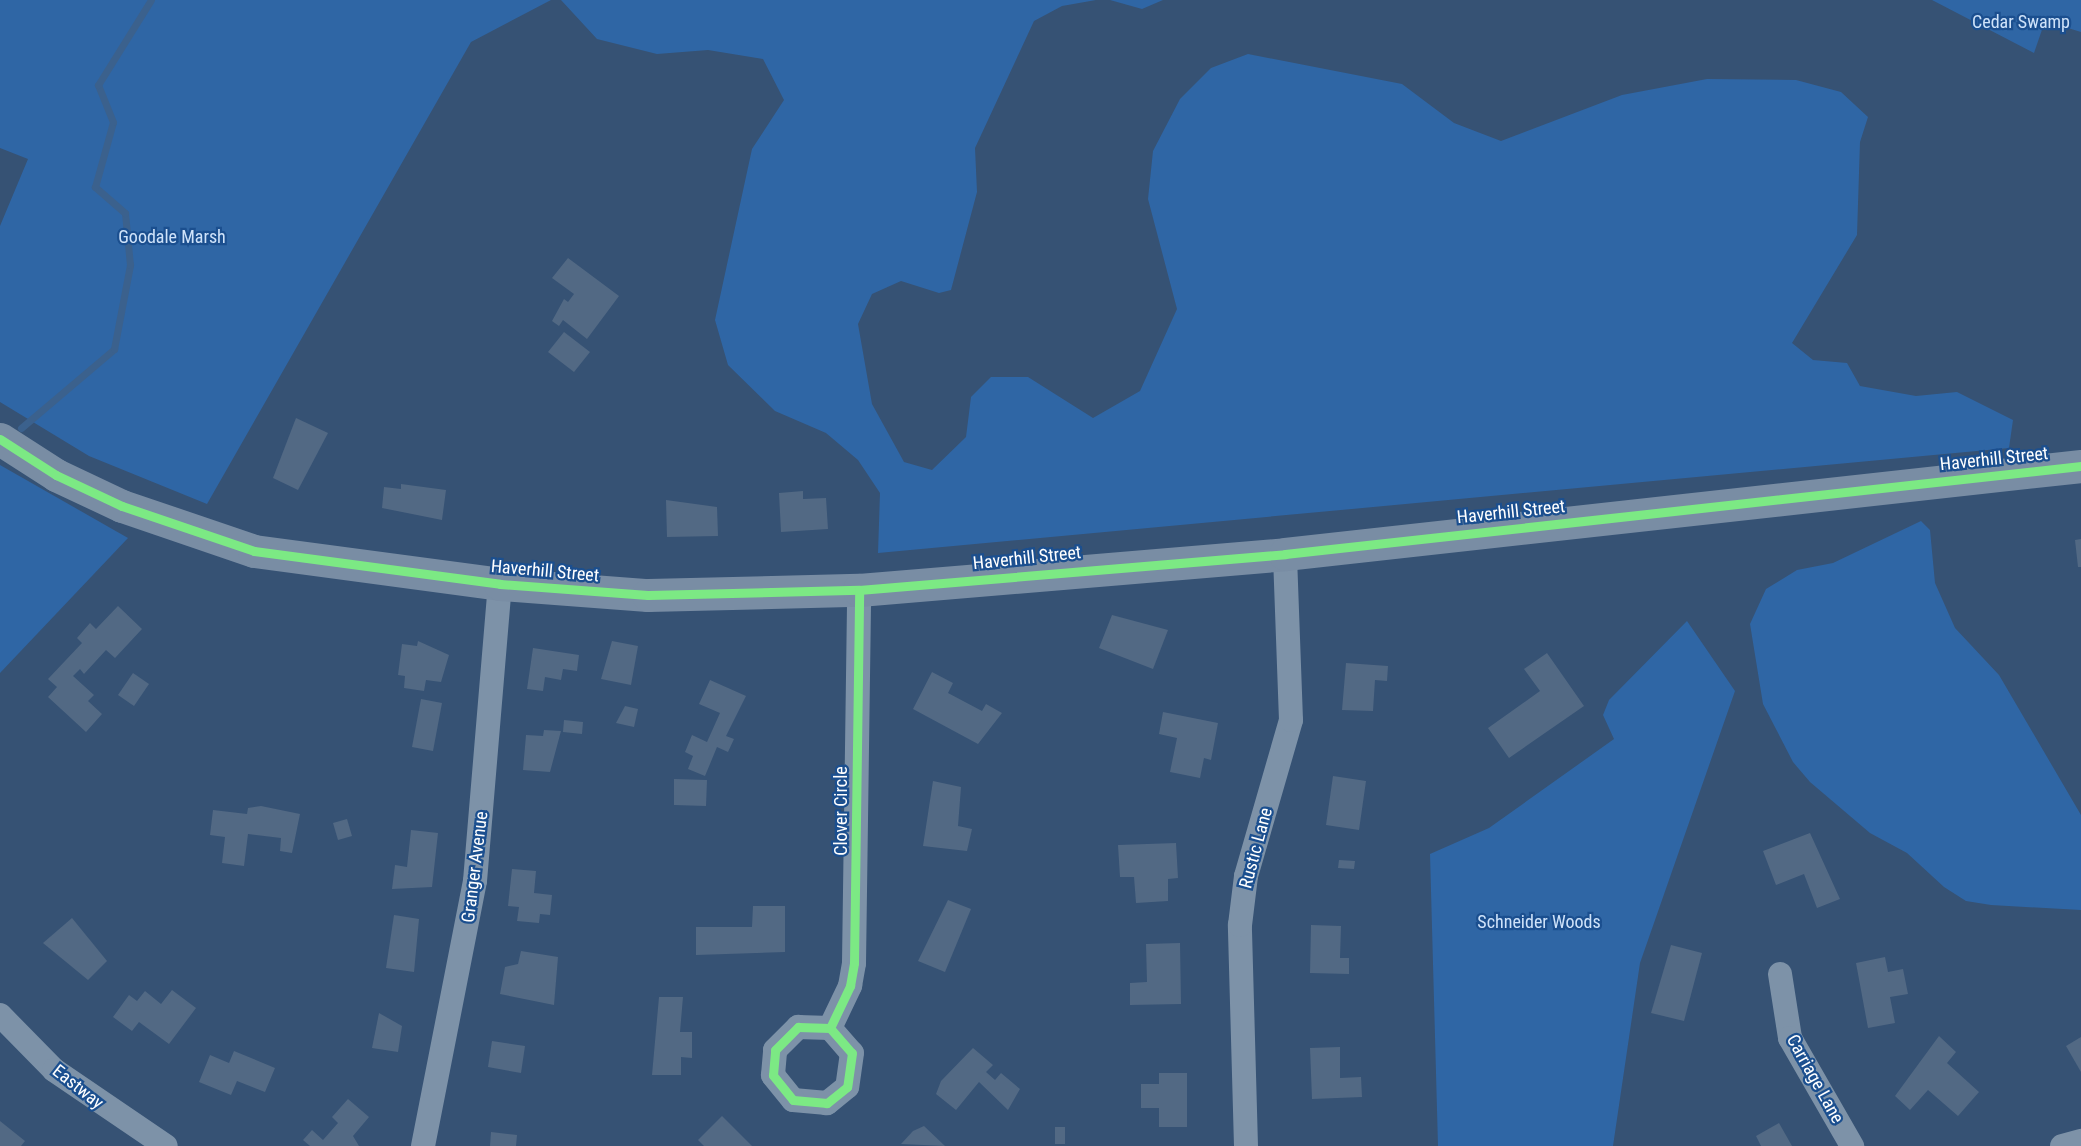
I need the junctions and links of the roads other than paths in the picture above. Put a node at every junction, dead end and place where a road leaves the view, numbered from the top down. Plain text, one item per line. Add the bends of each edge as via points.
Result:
1 (0, 439) edge
2 (2081, 466) edge
3 (1285, 554) junction
4 (500, 584) junction
5 (859, 590) junction
6 (1780, 974) dead end
7 (0, 1015) edge
8 (830, 1028) dead end
9 (2081, 1141) edge
10 (166, 1146) edge
11 (423, 1146) edge
12 (1246, 1146) edge
13 (1852, 1146) edge
14 (2062, 1146) edge

1 - 4 street, Haverhill Street via 56,475 122,506 228,544 304,560
2 - 3 street, Haverhill Street
3 - 5 street, Haverhill Street
3 - 12 street, Rustic Lane via 1291,720 1246,876 1240,926
4 - 5 street, Haverhill Street via 648,595
4 - 11 street, Granger Avenue via 468,927
5 - 8 street, Clover Circle via 856,930 850,986
6 - 13 street, Carriage Lane via 1790,1038
7 - 10 street, Eastway via 54,1070
9 - 14 street

